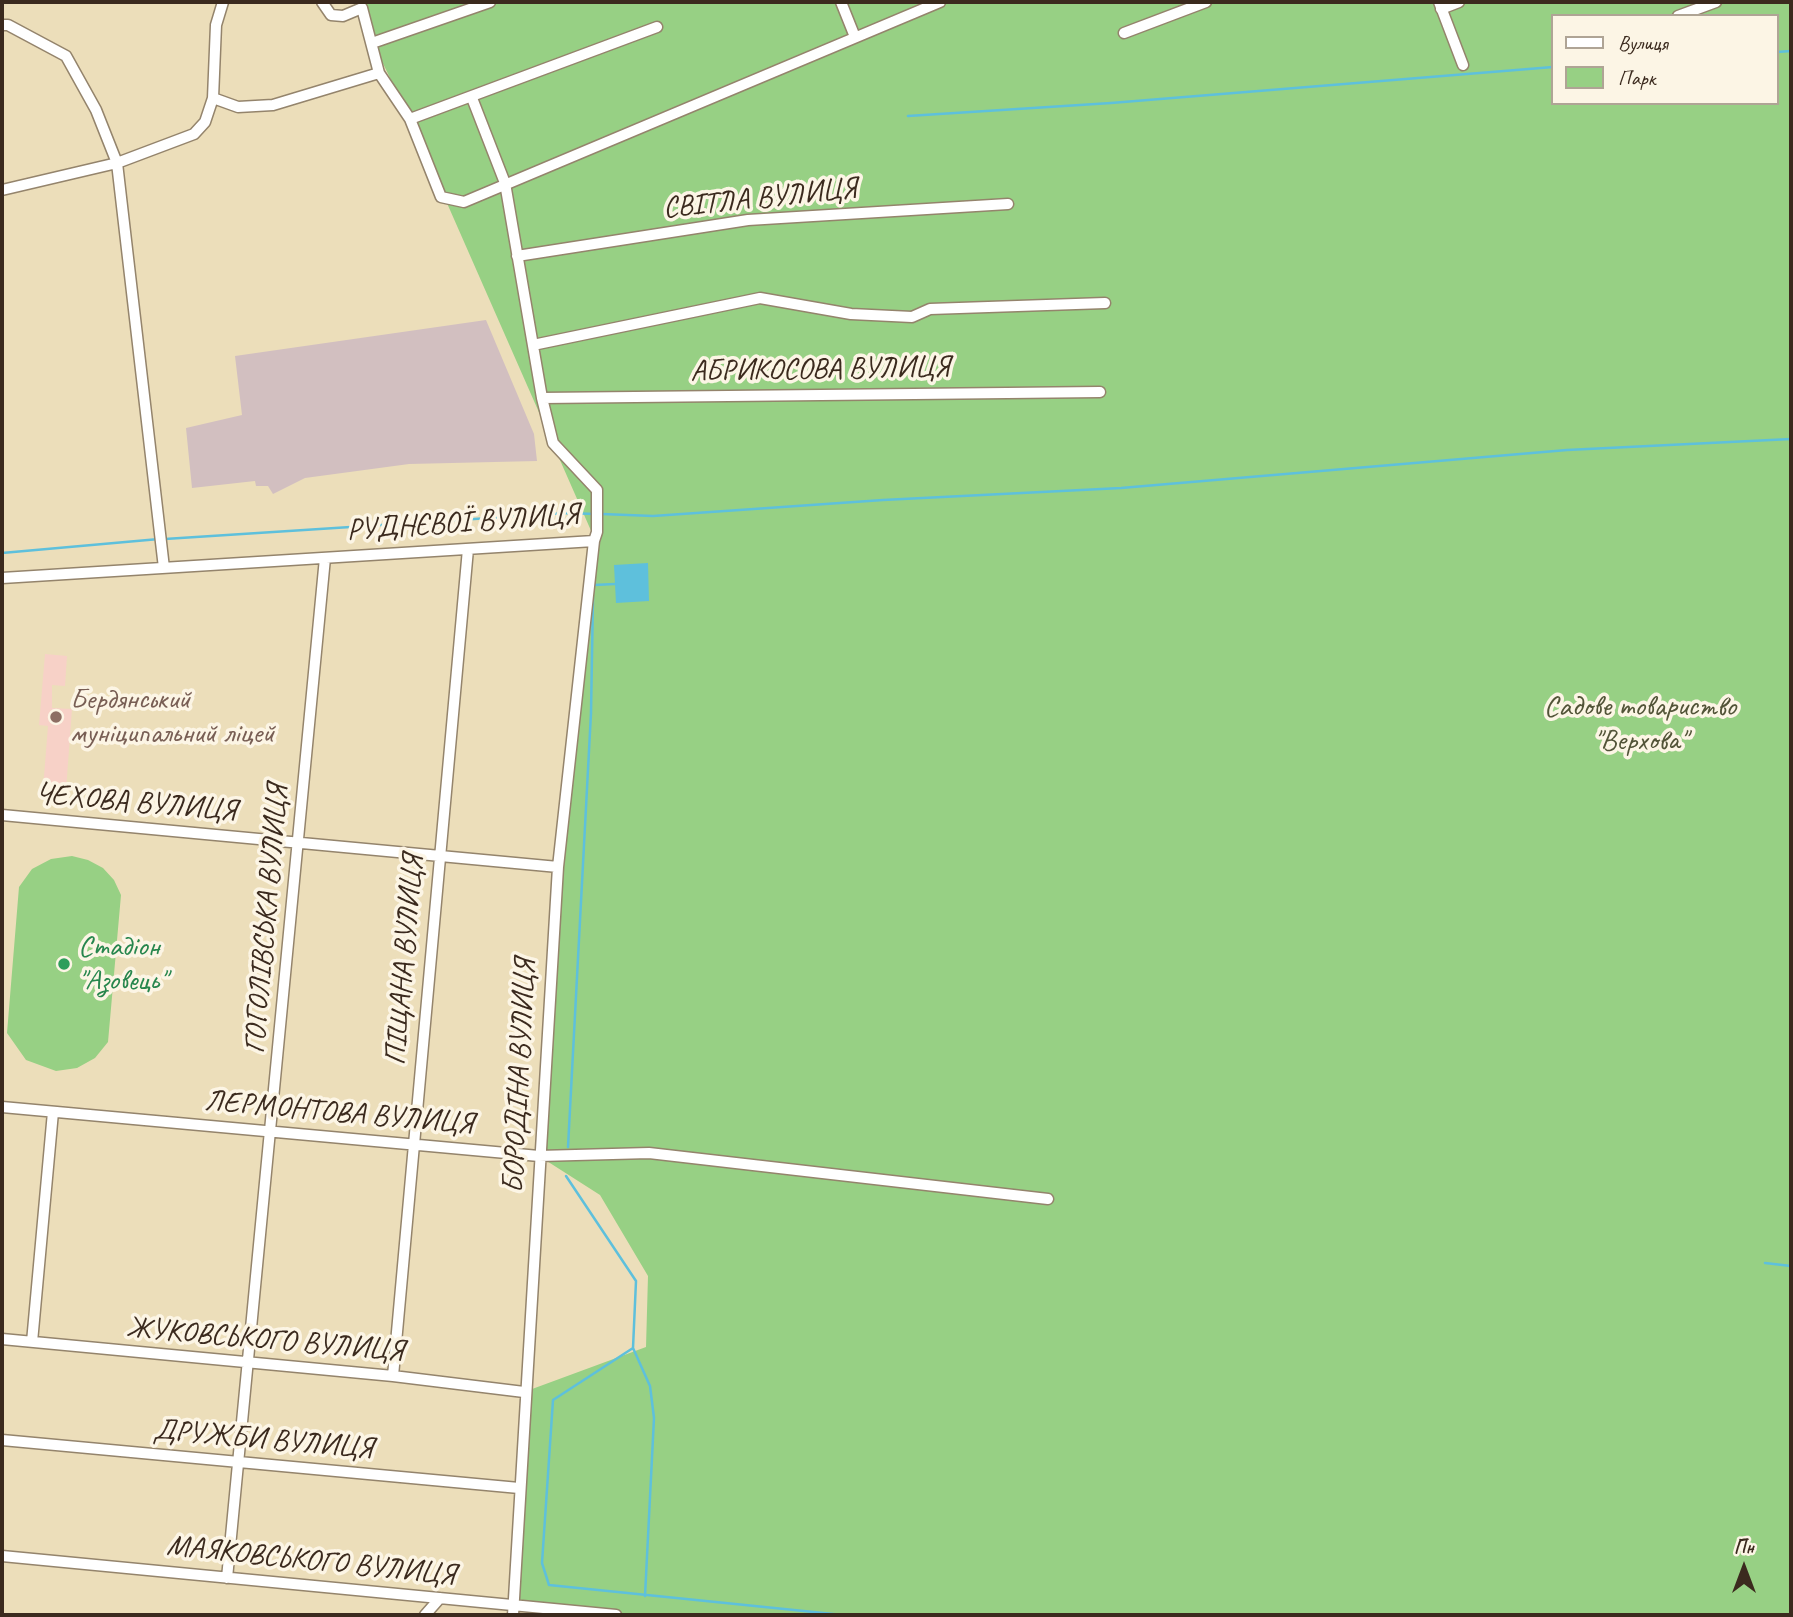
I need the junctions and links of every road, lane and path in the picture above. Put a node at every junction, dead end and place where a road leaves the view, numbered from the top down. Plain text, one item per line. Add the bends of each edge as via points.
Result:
1 (223, 2) edge
2 (322, 2) edge
3 (489, 2) edge
4 (841, 2) edge
5 (940, 2) edge
6 (1206, 2) edge
7 (1459, 2) edge
8 (1716, 2) edge
9 (1440, 5) edge
10 (1683, 14) edge
11 (2, 25) edge
12 (657, 27) dead end
13 (1124, 33) dead end
14 (855, 37) junction
15 (372, 43) junction
16 (1463, 65) dead end
17 (379, 73) junction
18 (213, 98) junction
19 (472, 98) junction
20 (410, 119) junction
21 (117, 163) junction
22 (505, 183) junction
23 (2, 190) edge
24 (1008, 204) dead end
25 (517, 256) junction
26 (1105, 303) dead end
27 (533, 345) junction
28 (1100, 392) dead end
29 (542, 398) junction
30 (595, 537) junction
31 (468, 549) junction
32 (325, 558) junction
33 (164, 568) junction
34 (2, 578) edge
35 (2, 815) edge
36 (298, 843) junction
37 (440, 856) junction
38 (558, 867) junction
39 (2, 1107) edge
40 (53, 1112) junction
41 (272, 1132) junction
42 (413, 1144) junction
43 (539, 1156) junction
44 (1048, 1199) dead end
45 (2, 1339) edge
46 (32, 1342) junction
47 (248, 1362) junction
48 (393, 1376) junction
49 (524, 1392) junction
50 (2, 1440) edge
51 (238, 1462) junction
52 (519, 1488) junction
53 (2, 1556) edge
54 (227, 1578) junction
55 (440, 1598) junction
56 (513, 1611) edge
57 (425, 1615) edge
58 (616, 1615) edge

1 - 18 street via 216,26
2 - 15 street via 331,15 362,8
3 - 15 street
4 - 14 street
5 - 14 street
6 - 13 street
7 - 9 street
8 - 10 street
9 - 16 street
11 - 21 street via 66,56 96,110
12 - 19 street
14 - 22 street
15 - 17 street
17 - 18 street via 273,105 238,107
17 - 20 street
18 - 21 street via 205,122 194,134
19 - 20 street
19 - 22 street, РУДНЄВОЇ ВУЛИЦЯ
20 - 22 street via 441,197 464,202
21 - 23 street
21 - 33 street
22 - 25 street, РУДНЄВОЇ ВУЛИЦЯ
24 - 25 street, СВІТЛА ВУЛИЦЯ via 748,220
25 - 27 street, РУДНЄВОЇ ВУЛИЦЯ
26 - 27 street via 930,309 912,317 851,314 760,298
27 - 29 street, РУДНЄВОЇ ВУЛИЦЯ
28 - 29 street, АБРИКОСОВА ВУЛИЦЯ
29 - 30 street, РУДНЄВОЇ ВУЛИЦЯ via 553,443 597,490
30 - 31 street, РУДНЄВОЇ ВУЛИЦЯ
30 - 38 street, БОРОДІНА ВУЛИЦЯ
31 - 32 street, РУДНЄВОЇ ВУЛИЦЯ
31 - 37 street, ПІЩАНА ВУЛИЦЯ
32 - 33 street, РУДНЄВОЇ ВУЛИЦЯ
32 - 36 street, ГОГОЛІВСЬКА ВУЛИЦЯ
33 - 34 street, РУДНЄВОЇ ВУЛИЦЯ
35 - 36 street, ЧЕХОВА ВУЛИЦЯ
36 - 37 street, ЧЕХОВА ВУЛИЦЯ
36 - 41 street, ГОГОЛІВСЬКА ВУЛИЦЯ
37 - 38 street, ЧЕХОВА ВУЛИЦЯ
37 - 42 street, ПІЩАНА ВУЛИЦЯ
38 - 43 street, БОРОДІНА ВУЛИЦЯ
39 - 40 street, ЛЕРМОНТОВА ВУЛИЦЯ
40 - 41 street, ЛЕРМОНТОВА ВУЛИЦЯ
40 - 46 street
41 - 42 street, ЛЕРМОНТОВА ВУЛИЦЯ
41 - 47 street, ГОГОЛІВСЬКА ВУЛИЦЯ
42 - 43 street, ЛЕРМОНТОВА ВУЛИЦЯ
42 - 48 street, ПІЩАНА ВУЛИЦЯ
43 - 44 street, ЛЕРМОНТОВА ВУЛИЦЯ via 649,1153
43 - 49 street, БОРОДІНА ВУЛИЦЯ via 534,1298
45 - 46 street, ЖУКОВСЬКОГО ВУЛИЦЯ
46 - 47 street, ЖУКОВСЬКОГО ВУЛИЦЯ
47 - 48 street, ЖУКОВСЬКОГО ВУЛИЦЯ
47 - 51 street, ГОГОЛІВСЬКА ВУЛИЦЯ
48 - 49 street, ЖУКОВСЬКОГО ВУЛИЦЯ
49 - 52 street, БОРОДІНА ВУЛИЦЯ
50 - 51 street, ДРУЖБИ ВУЛИЦЯ
51 - 52 street, ДРУЖБИ ВУЛИЦЯ
51 - 54 street, ГОГОЛІВСЬКА ВУЛИЦЯ
52 - 56 street, БОРОДІНА ВУЛИЦЯ
53 - 54 street, МАЯКОВСЬКОГО ВУЛИЦЯ
54 - 55 street, МАЯКОВСЬКОГО ВУЛИЦЯ
55 - 56 street, МАЯКОВСЬКОГО ВУЛИЦЯ
55 - 57 street
56 - 58 street, МАЯКОВСЬКОГО ВУЛИЦЯ

